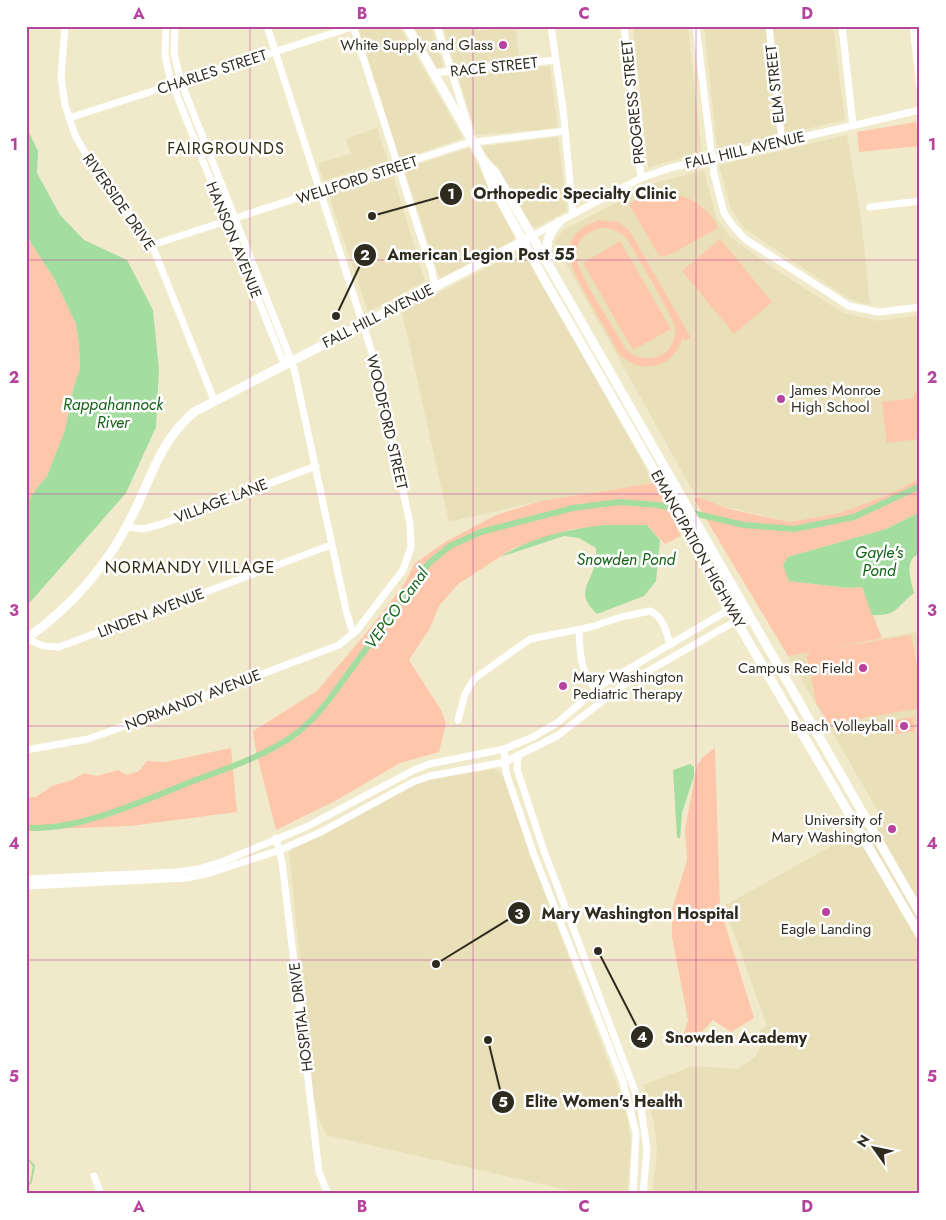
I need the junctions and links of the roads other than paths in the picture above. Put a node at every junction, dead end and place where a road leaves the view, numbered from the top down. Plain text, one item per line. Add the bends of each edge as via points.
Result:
1 (65, 26) edge
2 (166, 26) edge
3 (175, 26) edge
4 (267, 26) edge
5 (354, 26) edge
6 (407, 26) edge
7 (437, 26) edge
8 (551, 26) edge
9 (624, 26) edge
10 (696, 26) edge
11 (769, 26) edge
12 (842, 26) edge
13 (913, 26) edge
14 (275, 51) junction
15 (556, 60) junction
16 (452, 71) junction
17 (433, 72) junction
18 (181, 82) junction
19 (173, 85) junction
20 (920, 87) edge
21 (920, 110) edge
22 (69, 118) junction
23 (853, 125) junction
24 (565, 131) junction
25 (473, 142) junction
26 (782, 142) junction
27 (711, 159) junction
28 (398, 166) junction
29 (642, 178) junction
30 (320, 191) junction
31 (920, 201) edge
32 (870, 207) dead end
33 (573, 214) junction
34 (236, 219) junction
35 (227, 222) junction
36 (559, 222) junction
37 (528, 238) junction
38 (152, 245) junction
39 (553, 273) junction
40 (435, 287) junction
41 (920, 307) edge
42 (364, 324) junction
43 (290, 361) junction
44 (214, 400) junction
45 (316, 466) junction
46 (126, 527) junction
47 (331, 545) junction
48 (742, 602) junction
49 (730, 610) junction
50 (748, 614) junction
51 (736, 621) junction
52 (579, 630) junction
53 (353, 634) junction
54 (26, 639) edge
55 (670, 645) junction
56 (595, 689) junction
57 (458, 720) dead end
58 (504, 749) junction
59 (26, 750) edge
60 (518, 755) junction
61 (505, 762) junction
62 (276, 838) junction
63 (280, 850) junction
64 (26, 879) edge
65 (26, 886) edge
66 (920, 913) edge
67 (920, 935) edge
68 (94, 1176) dead end
69 (101, 1194) edge
70 (328, 1194) edge
71 (632, 1194) edge
72 (644, 1194) edge

1 - 22 street, RIVERSIDE DRIVE via 61,77
2 - 19 street, HANSON AVENUE via 165,55
3 - 18 street, HANSON AVENUE via 174,53
4 - 14 street, WOODFORD STREET
5 - 14 street, CHARLES STREET
5 - 28 street
6 - 17 main road, EMANCIPATION HIGHWAY
7 - 16 street
8 - 15 street
9 - 29 street, PROGRESS STREET
10 - 27 street
11 - 26 street, ELM STREET
12 - 23 street
13 - 20 street
14 - 18 street, CHARLES STREET
14 - 30 street, WOODFORD STREET
15 - 16 street, RACE STREET
15 - 24 street
16 - 17 street, RACE STREET
16 - 25 street
17 - 25 main road, EMANCIPATION HIGHWAY
18 - 19 street, CHARLES STREET
18 - 34 street, HANSON AVENUE
19 - 22 street, CHARLES STREET
19 - 35 street, HANSON AVENUE
21 - 23 street, FALL HILL AVENUE
22 - 38 street, RIVERSIDE DRIVE via 93,167
23 - 26 street, FALL HILL AVENUE
24 - 25 street, WELLFORD STREET
24 - 33 street
25 - 28 street, WELLFORD STREET
25 - 37 main road, EMANCIPATION HIGHWAY via 492,185
26 - 27 street, FALL HILL AVENUE
27 - 29 street, FALL HILL AVENUE via 676,166
27 - 41 street via 724,213 745,239 849,306 879,312
28 - 30 street, WELLFORD STREET
28 - 40 street
29 - 33 street, FALL HILL AVENUE
30 - 34 street, WELLFORD STREET
30 - 42 street, WOODFORD STREET
31 - 32 street
33 - 36 street, FALL HILL AVENUE
34 - 35 street, WELLFORD STREET
34 - 43 street, HANSON AVENUE
35 - 38 street, WELLFORD STREET
35 - 43 street, HANSON AVENUE via 282,359
36 - 37 street, FALL HILL AVENUE
36 - 39 main road via 546,241
37 - 39 main road, EMANCIPATION HIGHWAY
37 - 40 main road, FALL HILL AVENUE
37 - 49 main road, EMANCIPATION HIGHWAY
38 - 44 street, RIVERSIDE DRIVE
39 - 48 main road, EMANCIPATION HIGHWAY
40 - 42 main road, FALL HILL AVENUE
42 - 43 main road, FALL HILL AVENUE
42 - 53 street, WOODFORD STREET via 383,396 411,540 403,570
43 - 44 main road, FALL HILL AVENUE
43 - 45 street, HANSON AVENUE
44 - 46 main road, FALL HILL AVENUE via 182,423 166,442
45 - 46 street, VILLAGE LANE via 162,524 143,529
45 - 47 street, HANSON AVENUE
46 - 54 main road, FALL HILL AVENUE via 73,600
47 - 53 street, HANSON AVENUE
47 - 54 street, LINDEN AVENUE via 59,647 44,646
48 - 49 street
48 - 50 main road, EMANCIPATION HIGHWAY
49 - 51 main road, EMANCIPATION HIGHWAY
49 - 55 street
50 - 51 street
50 - 66 main road, EMANCIPATION HIGHWAY
51 - 60 street via 622,686 557,736
51 - 67 main road, EMANCIPATION HIGHWAY
52 - 55 street via 650,612 657,615 665,628
52 - 56 street via 583,669
52 - 57 street via 530,639 483,671 469,685
53 - 59 street, NORMANDY AVENUE via 339,645 108,732 88,739
55 - 56 street
56 - 58 street via 556,723
58 - 61 street
58 - 62 street via 414,770 326,817
60 - 61 street
60 - 72 street via 517,769 544,851 641,1107 647,1150
61 - 63 street via 413,782 321,832
61 - 71 street via 534,855 630,1105 636,1133
62 - 63 street, HOSPITAL DRIVE
62 - 64 street via 199,869
63 - 65 street via 210,874 187,878
63 - 70 street, HOSPITAL DRIVE via 319,1172
68 - 69 street

